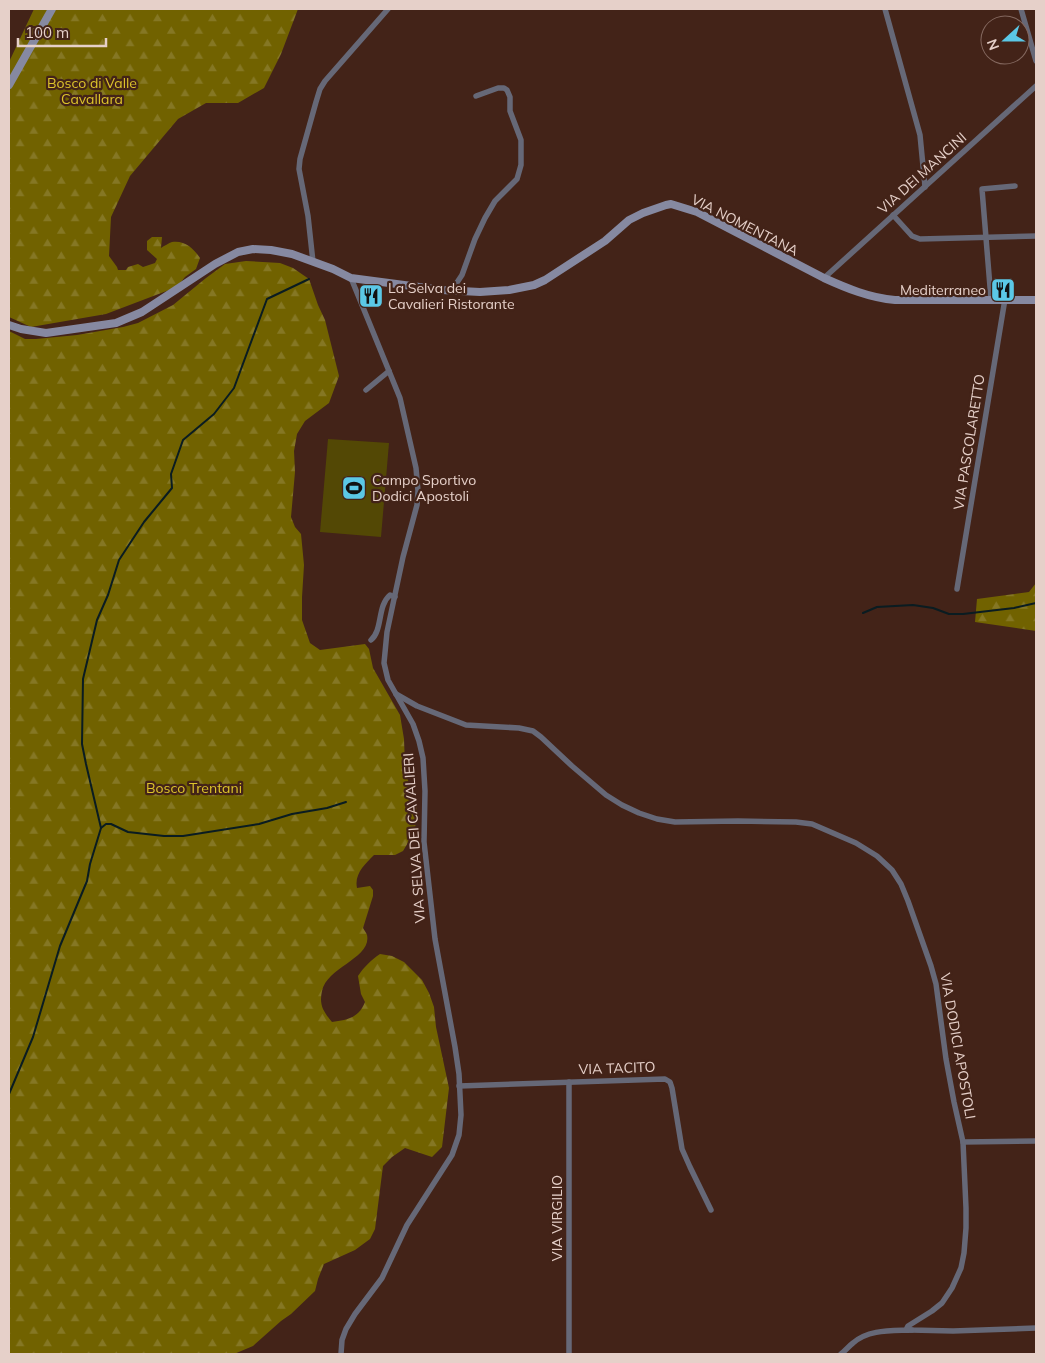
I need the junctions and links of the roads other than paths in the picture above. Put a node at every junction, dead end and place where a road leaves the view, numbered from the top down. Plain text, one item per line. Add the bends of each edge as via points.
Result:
1 (52, 9) edge
2 (388, 9) edge
3 (884, 9) edge
4 (1021, 9) edge
5 (1036, 61) edge
6 (9, 85) edge
7 (1036, 86) edge
8 (476, 96) dead end
9 (1015, 186) dead end
10 (925, 187) junction
11 (893, 215) junction
12 (985, 236) junction
13 (1036, 236) edge
14 (313, 262) junction
15 (350, 278) junction
16 (824, 278) junction
17 (452, 290) junction
18 (991, 299) junction
19 (1005, 299) junction
20 (1036, 300) edge
21 (9, 325) edge
22 (389, 371) junction
23 (366, 390) dead end
24 (957, 589) dead end
25 (395, 597) junction
26 (372, 640) dead end
27 (396, 694) junction
28 (569, 1082) junction
29 (460, 1086) junction
30 (1036, 1141) edge
31 (963, 1142) junction
32 (711, 1210) dead end
33 (1036, 1328) edge
34 (912, 1330) junction
35 (341, 1344) junction
36 (336, 1354) edge
37 (341, 1354) edge
38 (569, 1354) edge
39 (841, 1354) edge

1 - 6 main road
2 - 14 street via 325,81 316,102 299,169
3 - 10 street via 920,135
4 - 5 street
7 - 10 street, VIA DEI MANCINI
8 - 17 street via 502,87 507,90 510,111 521,140 521,165 517,179 488,212 462,275
9 - 12 street via 982,189
10 - 11 street, VIA DEI MANCINI
11 - 12 street via 909,234 918,239
11 - 16 street, VIA DEI MANCINI
12 - 13 street
12 - 18 street
14 - 15 main road, VIA NOMENTANA
14 - 21 main road, VIA NOMENTANA via 260,248 245,250 215,264 142,312 116,323 46,333
15 - 17 main road, VIA NOMENTANA
15 - 22 street, VIA SELVA DEI CAVALIERI
16 - 17 main road, VIA NOMENTANA via 697,212 671,204 629,220 606,241 545,280 502,291
16 - 18 main road, VIA NOMENTANA via 889,300
18 - 19 main road, VIA NOMENTANA
19 - 20 main road, VIA NOMENTANA
19 - 24 street, VIA PASCOLARETTO
22 - 23 street
22 - 25 street, VIA SELVA DEI CAVALIERI via 403,408 418,491
25 - 26 street via 390,595 386,599 376,637
25 - 27 street, VIA SELVA DEI CAVALIERI via 384,663
27 - 29 street, VIA SELVA DEI CAVALIERI via 413,724 423,758 424,842 435,940
27 - 31 street, VIA DODICI APOSTOLI via 466,725 533,731 606,795 644,815 675,822 805,823 856,843 882,860 902,888 931,966
28 - 29 street, VIA TACITO
28 - 32 street, VIA TACITO via 667,1080 671,1084 683,1151
28 - 38 street, VIA VIRGILIO
29 - 35 street, VIA SELVA DEI CAVALIERI via 460,1127 454,1151 407,1225 382,1278 349,1323
30 - 31 street
31 - 34 street, VIA DODICI APOSTOLI via 966,1219 960,1268 946,1298 932,1312 908,1326
33 - 34 street
34 - 39 street via 867,1335
35 - 36 street
35 - 37 street, VIA SELVA DEI CAVALIERI

